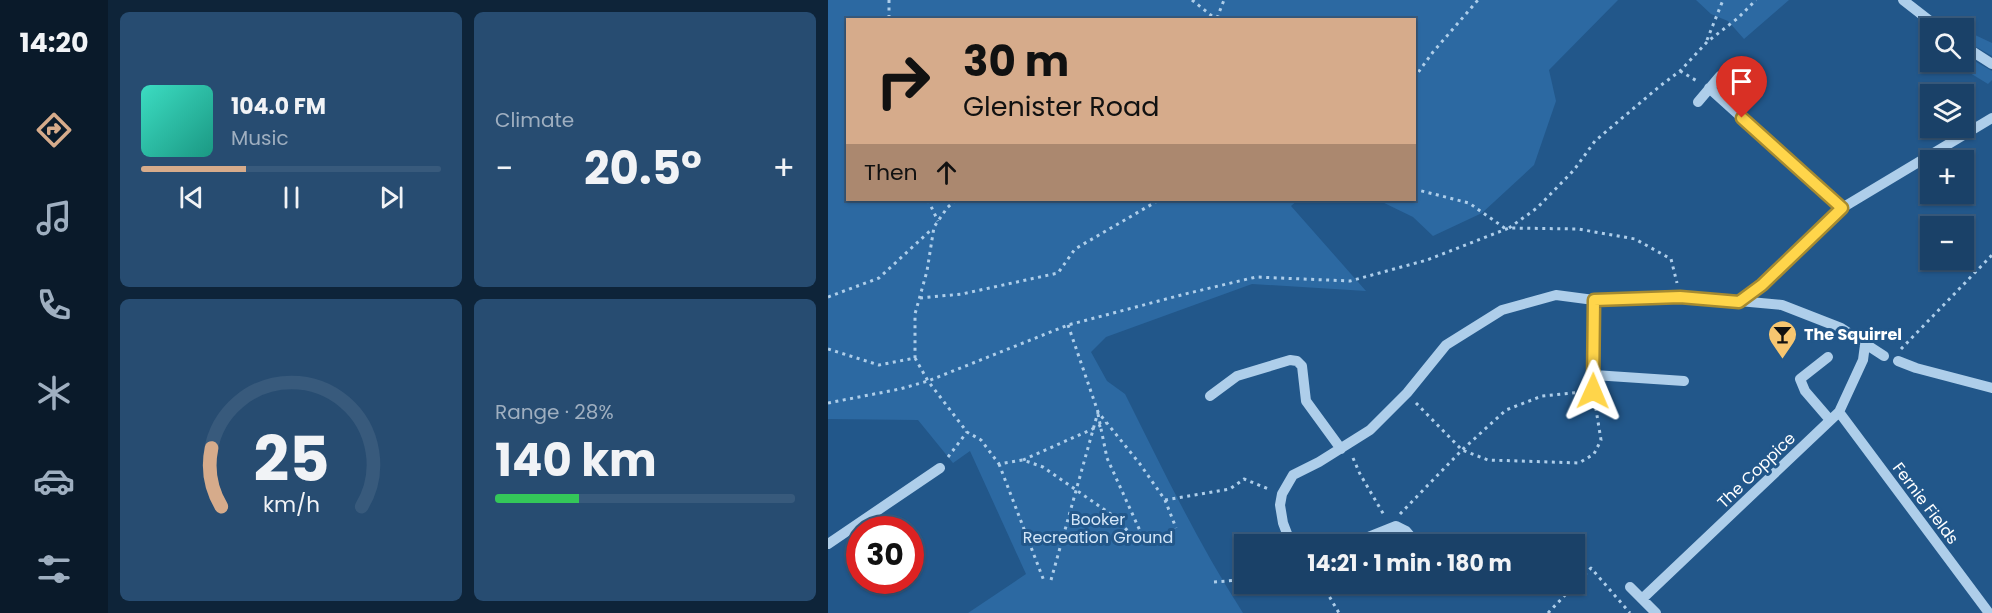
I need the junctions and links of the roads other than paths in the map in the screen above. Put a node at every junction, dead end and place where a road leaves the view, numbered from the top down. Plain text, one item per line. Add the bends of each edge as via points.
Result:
1 (1903, 0) edge
2 (1926, 18) edge
3 (1974, 52) edge
4 (1992, 64) edge
5 (1720, 76) dead end
6 (1709, 88) junction
7 (1698, 102) dead end
8 (1992, 118) edge
9 (1842, 208) junction
10 (1594, 300) junction
11 (1739, 302) junction
12 (1865, 345) junction
13 (1884, 356) dead end
14 (1898, 356) road end
15 (1828, 357) dead end
16 (1594, 375) junction
17 (1684, 381) dead end
18 (1992, 388) edge
19 (1593, 391) road end
20 (1210, 396) dead end
21 (1839, 412) junction
22 (1830, 420) junction
23 (1344, 446) junction
24 (940, 468) road end
25 (1287, 534) edge
26 (1375, 534) edge
27 (1409, 534) edge
28 (828, 544) edge
29 (1630, 587) dead end
30 (1642, 599) junction
31 (1656, 613) edge
32 (1989, 613) edge

1 - 2 street
3 - 4 street
5 - 6 street
6 - 7 street
6 - 9 street
8 - 9 street
9 - 11 street
10 - 11 street via 1680,297
10 - 16 street
10 - 23 street via 1556,295 1502,310 1446,345 1370,430
11 - 12 street via 1782,305 1841,328
12 - 13 street
12 - 21 street, The Coppice via 1863,360
14 - 18 street via 1916,368
15 - 22 street via 1800,380 1804,391
16 - 17 street
16 - 19 street
20 - 23 street via 1237,376 1297,361 1302,366 1306,401
21 - 22 street, The Coppice
21 - 32 street, Fernie Fields
22 - 30 street, The Coppice
23 - 25 street via 1293,475 1280,506
24 - 28 street
26 - 27 street via 1394,526
29 - 30 street
30 - 31 street

